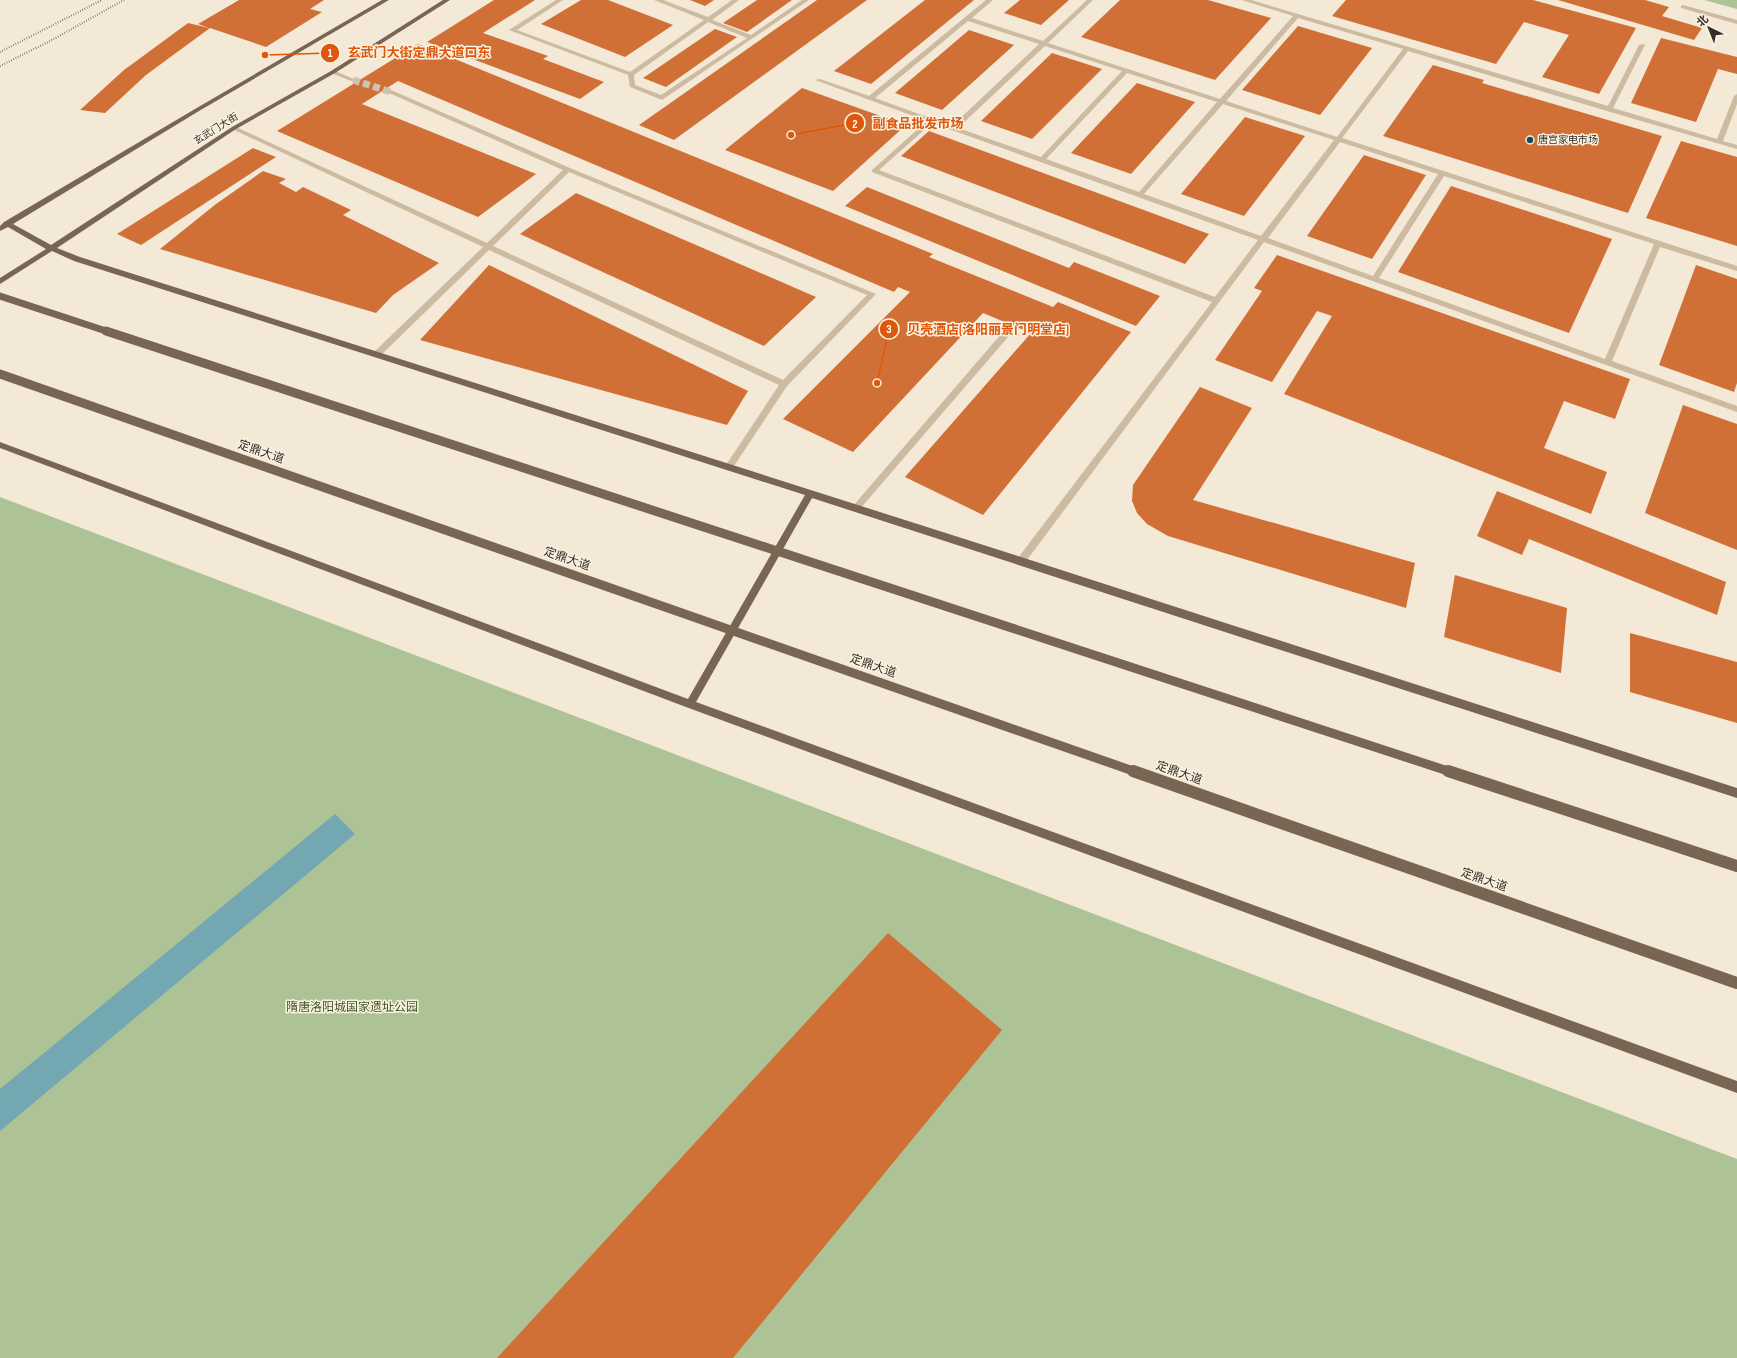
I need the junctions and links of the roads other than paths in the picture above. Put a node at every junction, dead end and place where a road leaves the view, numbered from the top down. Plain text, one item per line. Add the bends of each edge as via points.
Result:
1 (386, 0) edge
2 (447, 0) edge
3 (560, 0) edge
4 (657, 0) edge
5 (736, 0) edge
6 (806, 0) edge
7 (990, 0) edge
8 (1090, 0) edge
9 (1245, 0) edge
10 (1683, 7) dead end
11 (1296, 16) junction
12 (968, 19) junction
13 (708, 20) junction
14 (1737, 22) edge
15 (751, 37) junction
16 (1044, 43) junction
17 (1642, 45) dead end
18 (1406, 49) junction
19 (1126, 70) junction
20 (334, 72) junction
21 (631, 74) junction
22 (353, 80) tunnel mouth
23 (818, 80) dead end
24 (391, 92) tunnel mouth
25 (1737, 96) edge
26 (871, 98) junction
27 (1222, 101) junction
28 (1609, 110) junction
29 (932, 120) junction
30 (234, 128) junction
31 (954, 128) junction
32 (1339, 139) junction
33 (1719, 142) junction
34 (1737, 147) edge
35 (1042, 160) junction
36 (568, 169) junction
37 (1442, 173) junction
38 (1140, 195) junction
39 (3, 226) edge
40 (1264, 239) junction
41 (1658, 243) junction
42 (488, 246) junction
43 (50, 248) junction
44 (1737, 269) edge
45 (1375, 279) junction
46 (0, 282) edge
47 (0, 296) edge
48 (1218, 301) junction
49 (1005, 335) dead end
50 (376, 355) junction
51 (1608, 362) junction
52 (0, 374) edge
53 (784, 384) junction
54 (1737, 409) edge
55 (0, 445) edge
56 (729, 467) junction
57 (810, 494) junction
58 (856, 508) junction
59 (1020, 561) junction
60 (690, 704) junction
61 (1737, 794) edge
62 (1737, 866) edge
63 (1737, 983) edge
64 (1737, 1087) edge

1 - 39 main road
2 - 20 main road, 玄武门大街
3 - 21 lane via 512,30
4 - 13 lane
5 - 13 lane
6 - 15 lane
7 - 12 lane
8 - 16 lane
9 - 11 lane
10 - 14 lane
11 - 18 lane
11 - 27 lane
12 - 16 lane
12 - 26 lane
13 - 15 lane
13 - 21 lane
15 - 21 lane via 662,98 632,86
16 - 19 lane
16 - 31 lane
17 - 28 lane
18 - 28 lane
18 - 32 lane
19 - 27 lane
19 - 35 lane
20 - 22 lane
20 - 30 main road, 玄武门大街
23 - 26 lane
24 - 36 lane
25 - 33 lane
26 - 29 lane
27 - 32 lane
27 - 38 lane
28 - 33 lane
29 - 31 lane
29 - 48 lane via 874,170
30 - 42 lane
30 - 43 main road, 玄武门大街
31 - 35 lane
32 - 37 lane
32 - 40 lane
33 - 34 lane
35 - 38 lane
36 - 42 lane
36 - 53 lane via 872,294
37 - 41 lane
37 - 45 lane
38 - 40 lane
39 - 43 main road
40 - 45 lane
40 - 48 lane
41 - 44 lane
41 - 51 lane
42 - 50 lane
42 - 53 lane
43 - 46 main road, 玄武门大街
43 - 50 main road via 77,259
45 - 51 lane
47 - 62 main road, bridge
48 - 59 lane
49 - 58 lane
50 - 56 main road
51 - 54 lane
52 - 63 main road, 定鼎大道, bridge
53 - 56 lane
55 - 60 main road
56 - 57 main road
57 - 58 main road
57 - 60 main road
58 - 59 main road
59 - 61 main road
60 - 64 main road

